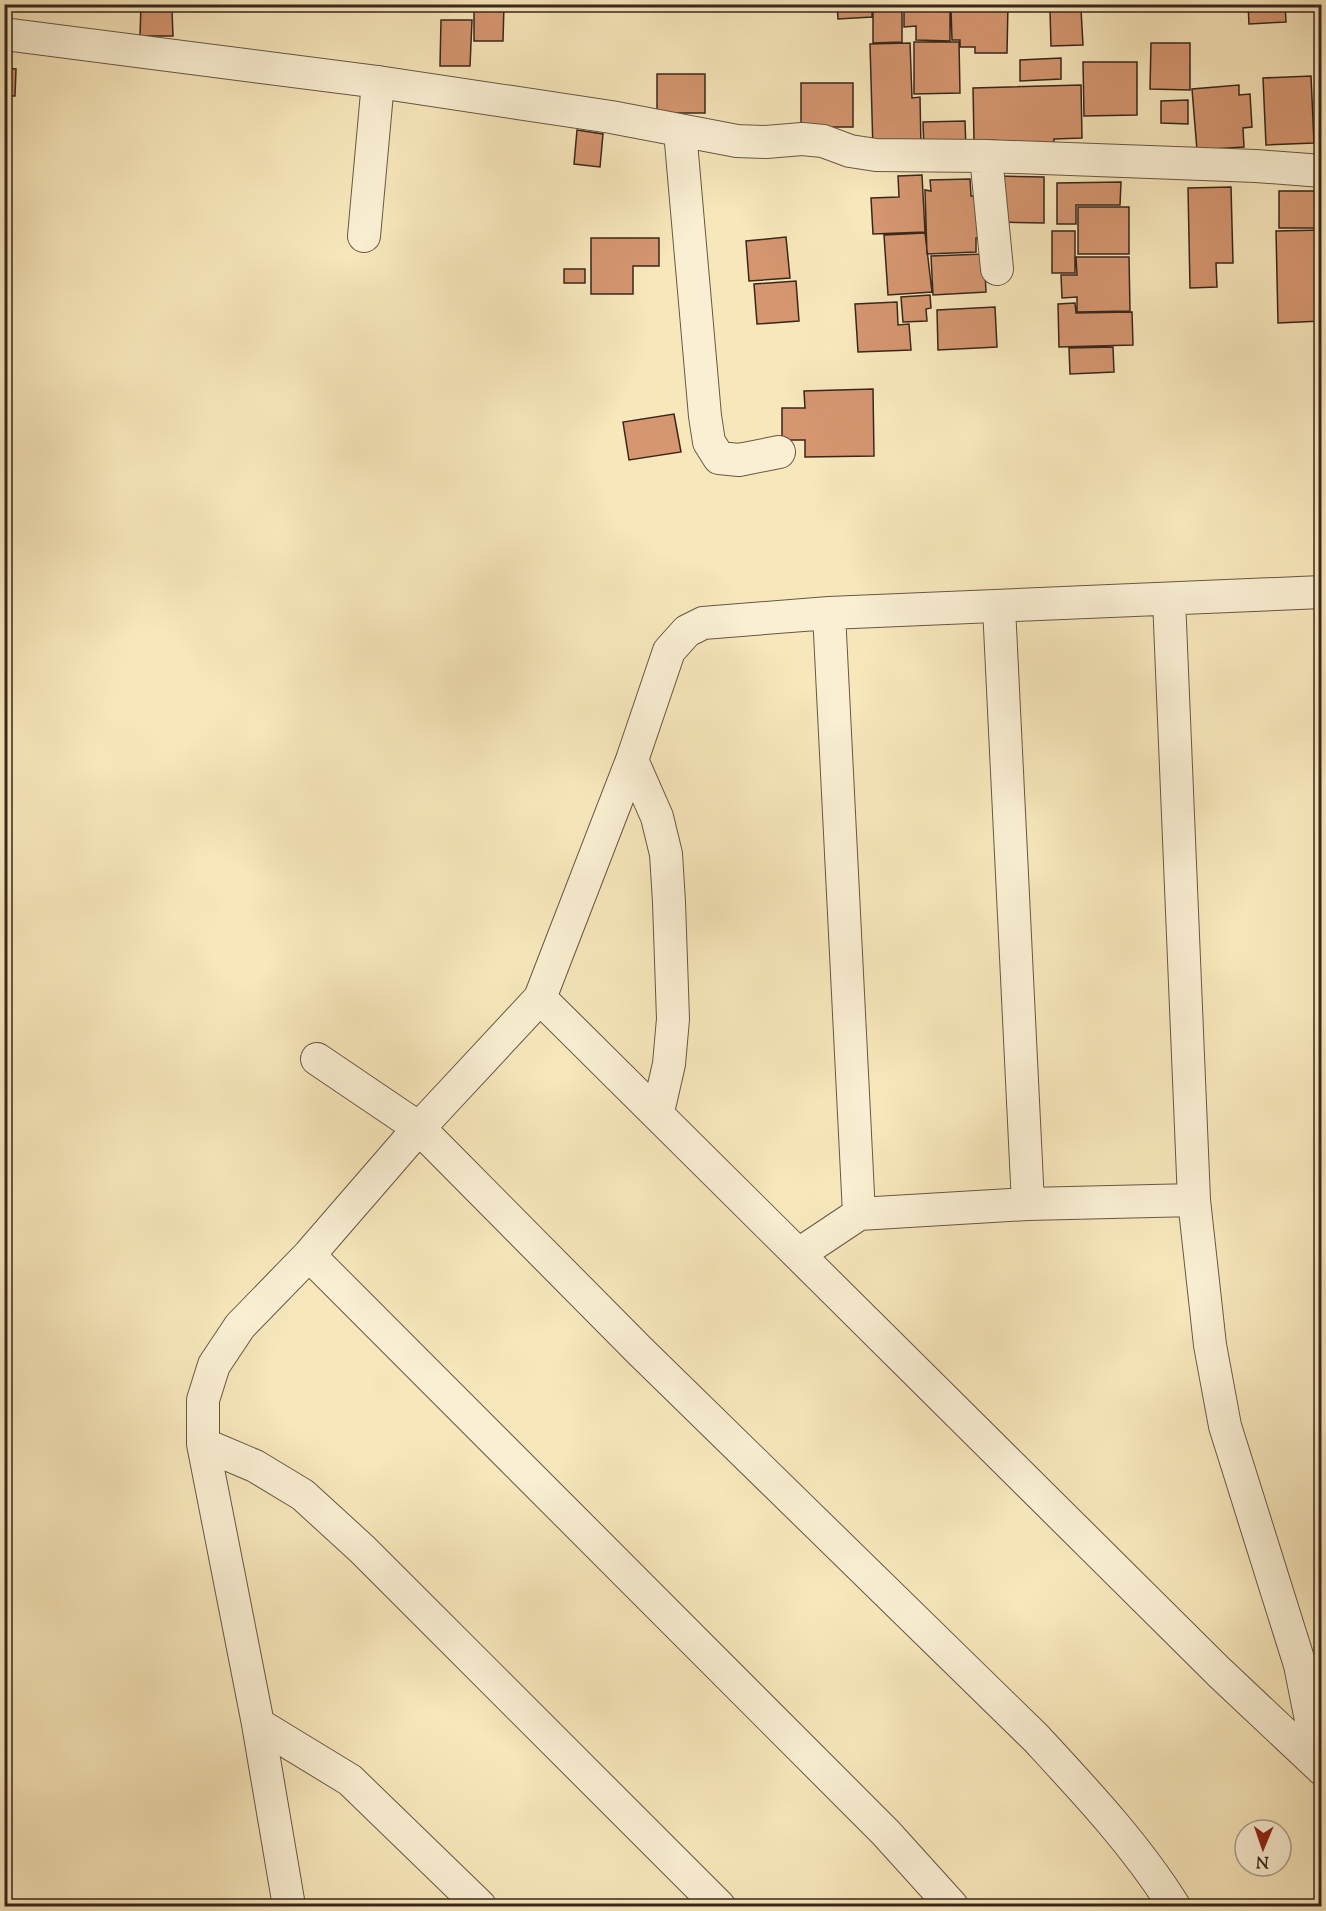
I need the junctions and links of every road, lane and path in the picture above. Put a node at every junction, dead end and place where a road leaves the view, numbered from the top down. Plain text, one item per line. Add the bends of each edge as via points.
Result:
1 (4, 34) edge
2 (378, 82) junction
3 (680, 131) junction
4 (986, 156) junction
5 (1322, 171) edge
6 (364, 236) dead end
7 (997, 269) dead end
8 (779, 452) dead end
9 (1322, 592) edge
10 (1169, 599) junction
11 (999, 607) junction
12 (829, 613) junction
13 (632, 760) junction
14 (540, 998) junction
15 (317, 1059) dead end
16 (658, 1112) junction
17 (419, 1128) junction
18 (1194, 1200) junction
19 (1028, 1204) junction
20 (859, 1214) junction
21 (799, 1254) junction
22 (309, 1255) junction
23 (202, 1444) junction
24 (258, 1724) junction
25 (1321, 1767) edge
26 (289, 1906) edge
27 (480, 1906) edge
28 (719, 1906) edge
29 (952, 1906) edge
30 (1174, 1906) edge

1 - 2 street
2 - 3 street
2 - 6 street
3 - 4 street via 737,141 823,141 876,155
3 - 8 street via 709,442 719,458 739,460
4 - 5 street
4 - 7 street
9 - 10 street
10 - 11 street
10 - 18 street
11 - 12 street
11 - 19 street
12 - 13 street via 703,623 687,631 669,651
12 - 20 street
13 - 14 street
13 - 16 street via 657,817 666,854 673,1019 669,1064
14 - 16 street
14 - 17 street
15 - 17 street
16 - 21 street
17 - 22 street
17 - 30 street via 640,1351 1036,1738 1096,1804
18 - 19 street
18 - 25 street via 1210,1346 1225,1426 1300,1665
19 - 20 street
20 - 21 street
21 - 25 street via 1220,1672
22 - 23 street via 240,1326 214,1365 203,1400
22 - 29 street via 886,1833
23 - 24 street
23 - 28 street via 255,1466 303,1495 362,1549
24 - 26 street
24 - 27 street via 350,1780

